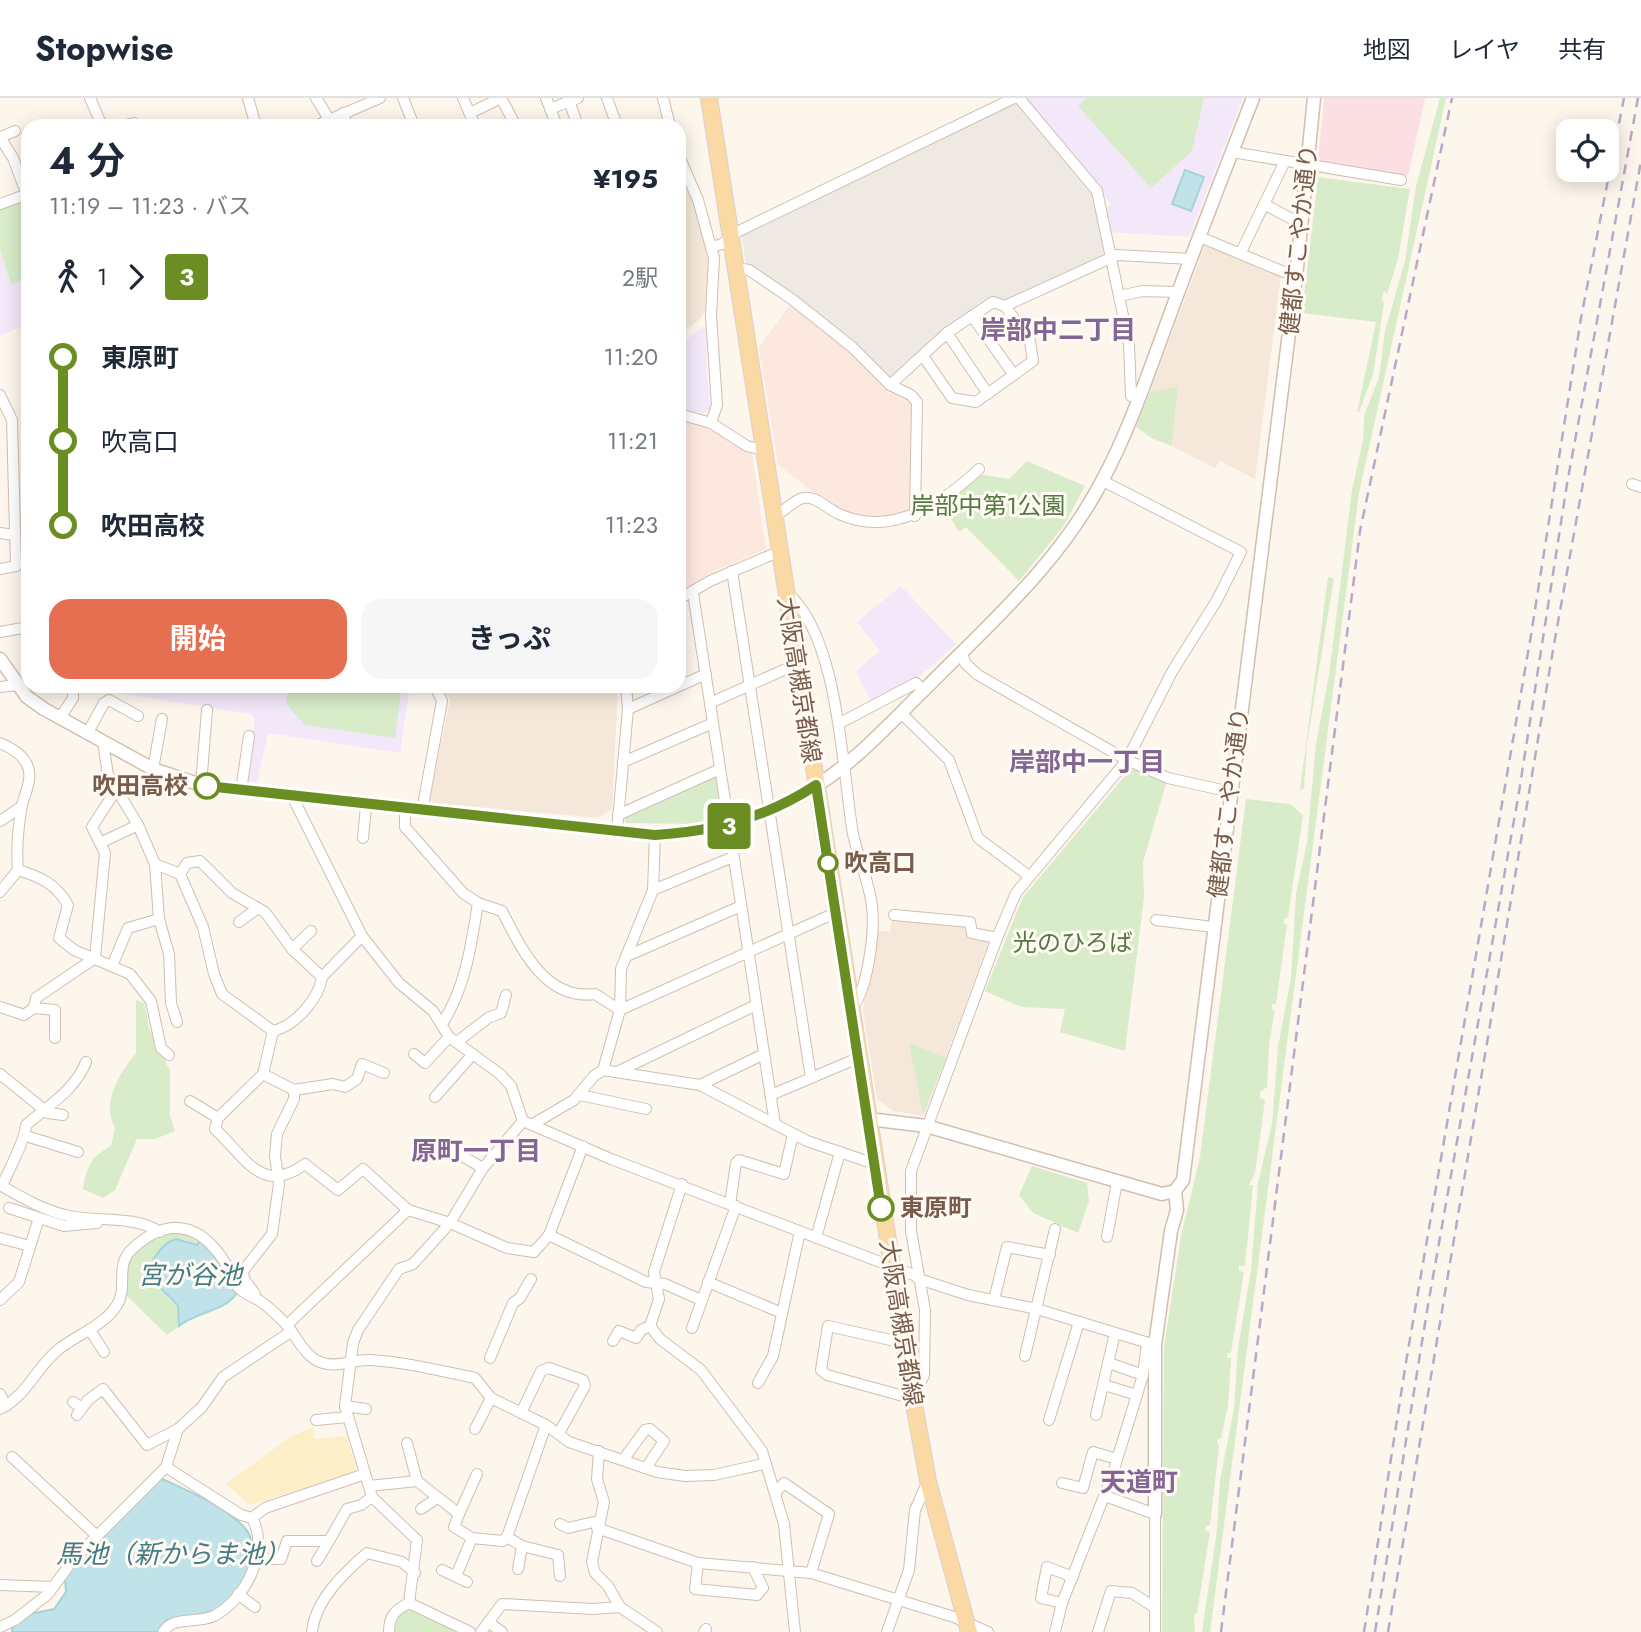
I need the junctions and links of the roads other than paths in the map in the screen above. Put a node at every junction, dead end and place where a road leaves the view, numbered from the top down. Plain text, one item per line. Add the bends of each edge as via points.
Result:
1 (90, 98) edge
2 (248, 98) edge
3 (316, 98) edge
4 (380, 98) edge
5 (403, 98) edge
6 (463, 98) edge
7 (545, 98) edge
8 (607, 98) edge
9 (663, 98) edge
10 (709, 98) edge
11 (1253, 98) edge
12 (1314, 98) edge
13 (572, 99) edge
14 (1012, 99) edge
15 (363, 104) edge
16 (550, 109) junction
17 (343, 113) junction
18 (470, 113) junction
19 (99, 119) edge
20 (254, 119) edge
21 (329, 119) joint
22 (345, 119) edge
23 (411, 119) edge
24 (472, 119) edge
25 (512, 119) edge
26 (554, 119) edge
27 (576, 119) edge
28 (615, 119) edge
29 (668, 119) edge
30 (15, 131) dead end
31 (1, 137) edge
32 (1232, 152) junction
33 (1284, 163) junction
34 (1307, 166) junction
35 (686, 172) edge
36 (21, 180) edge
37 (1401, 180) dead end
38 (21, 197) edge
39 (0, 204) edge
40 (1264, 204) junction
41 (1301, 224) junction
42 (1199, 237) junction
43 (730, 238) junction
44 (712, 247) junction
45 (1241, 252) junction
46 (1191, 258) junction
47 (1110, 259) junction
48 (735, 268) junction
49 (1296, 277) junction
50 (1178, 292) junction
51 (1119, 296) junction
52 (1005, 306) junction
53 (972, 316) junction
54 (947, 333) junction
55 (923, 356) junction
56 (1014, 375) junction
57 (890, 385) junction
58 (1140, 391) junction
59 (988, 394) junction
60 (0, 395) edge
61 (686, 416) edge
62 (0, 419) edge
63 (12, 420) junction
64 (711, 423) junction
65 (763, 450) junction
66 (979, 469) dead end
67 (1103, 481) junction
68 (915, 516) junction
69 (774, 517) junction
70 (0, 533) edge
71 (14, 535) junction
72 (778, 552) junction
73 (0, 569) edge
74 (732, 571) junction
75 (785, 591) junction
76 (693, 593) junction
77 (686, 596) edge
78 (21, 628) edge
79 (0, 632) edge
80 (962, 652) junction
81 (0, 659) edge
82 (797, 664) junction
83 (706, 674) junction
84 (686, 682) edge
85 (750, 684) junction
86 (17, 685) junction
87 (0, 688) edge
88 (21, 690) edge
89 (923, 690) junction
90 (24, 693) edge
91 (73, 693) edge
92 (438, 693) edge
93 (627, 693) edge
94 (658, 693) edge
95 (710, 703) junction
96 (628, 709) junction
97 (207, 710) dead end
98 (901, 713) junction
99 (138, 716) dead end
100 (60, 718) junction
101 (162, 719) dead end
102 (713, 723) junction
103 (840, 723) junction
104 (87, 734) junction
105 (249, 736) dead end
106 (103, 742) junction
107 (0, 743) edge
108 (1127, 760) junction
109 (623, 762) junction
110 (844, 768) junction
111 (153, 769) junction
112 (720, 769) junction
113 (201, 785) junction
114 (816, 785) junction
115 (116, 790) junction
116 (241, 791) junction
117 (1231, 792) junction
118 (293, 798) junction
119 (366, 806) junction
120 (21, 807) junction
121 (769, 808) junction
122 (405, 810) junction
123 (422, 811) junction
124 (618, 815) junction
125 (0, 821) edge
126 (138, 825) junction
127 (728, 827) junction
128 (618, 831) junction
129 (655, 835) junction
130 (363, 838) dead end
131 (100, 843) junction
132 (733, 857) junction
133 (155, 864) junction
134 (19, 870) junction
135 (180, 874) junction
136 (1029, 876) junction
137 (653, 890) junction
138 (0, 892) edge
139 (478, 903) junction
140 (741, 906) junction
141 (258, 908) junction
142 (835, 913) junction
143 (894, 915) dead end
144 (159, 919) junction
145 (1156, 920) dead end
146 (239, 922) dead end
147 (1213, 927) junction
148 (311, 931) dead end
149 (788, 935) junction
150 (362, 936) junction
151 (997, 938) junction
152 (292, 948) junction
153 (749, 952) junction
154 (627, 956) junction
155 (95, 958) junction
156 (112, 966) junction
157 (322, 977) junction
158 (506, 995) dead end
159 (756, 1005) junction
160 (0, 1007) edge
161 (34, 1008) junction
162 (852, 1008) junction
163 (620, 1010) junction
164 (177, 1022) dead end
165 (442, 1024) junction
166 (273, 1031) junction
167 (55, 1038) dead end
168 (453, 1039) junction
169 (414, 1054) dead end
170 (473, 1054) junction
171 (764, 1054) junction
172 (169, 1055) dead end
173 (858, 1058) junction
174 (86, 1062) dead end
175 (603, 1070) junction
176 (617, 1072) junction
177 (384, 1073) dead end
178 (0, 1074) edge
179 (263, 1074) junction
180 (811, 1078) junction
181 (700, 1085) junction
182 (294, 1090) junction
183 (580, 1095) junction
184 (771, 1095) junction
185 (435, 1097) dead end
186 (190, 1101) dead end
187 (44, 1109) junction
188 (646, 1109) dead end
189 (63, 1115) dead end
190 (218, 1118) junction
191 (869, 1119) junction
192 (528, 1123) junction
193 (775, 1124) junction
194 (926, 1126) junction
195 (793, 1134) junction
196 (26, 1136) junction
197 (583, 1146) junction
198 (78, 1152) dead end
199 (453, 1152) dead end
200 (840, 1152) junction
201 (876, 1164) junction
202 (483, 1168) junction
203 (278, 1178) junction
204 (1117, 1182) junction
205 (682, 1184) junction
206 (1, 1186) edge
207 (1175, 1191) junction
208 (733, 1205) junction
209 (9, 1208) dead end
210 (408, 1210) junction
211 (39, 1218) junction
212 (111, 1219) junction
213 (450, 1223) junction
214 (1055, 1229) dead end
215 (160, 1231) junction
216 (800, 1231) junction
217 (549, 1235) junction
218 (1107, 1237) dead end
219 (0, 1238) edge
220 (816, 1238) junction
221 (30, 1246) junction
222 (1050, 1255) junction
223 (893, 1269) junction
224 (531, 1279) dead end
225 (919, 1279) junction
226 (708, 1282) junction
227 (656, 1284) junction
228 (0, 1300) edge
229 (701, 1300) junction
230 (994, 1300) junction
231 (261, 1301) junction
232 (1037, 1309) junction
233 (782, 1313) junction
234 (1079, 1322) junction
235 (650, 1326) junction
236 (692, 1328) dead end
237 (288, 1329) junction
238 (90, 1330) junction
239 (1115, 1333) junction
240 (613, 1341) dead end
241 (904, 1343) junction
242 (1151, 1344) junction
243 (104, 1352) dead end
244 (1025, 1356) dead end
245 (490, 1358) dead end
246 (351, 1362) junction
247 (1109, 1363) junction
248 (1143, 1375) junction
249 (758, 1383) dead end
250 (1104, 1385) junction
251 (912, 1393) junction
252 (0, 1394) edge
253 (1137, 1395) junction
254 (491, 1398) junction
255 (345, 1406) junction
256 (3, 1407) edge
257 (78, 1409) dead end
258 (366, 1409) dead end
259 (521, 1413) junction
260 (1096, 1415) dead end
261 (348, 1417) junction
262 (316, 1420) dead end
263 (1049, 1420) dead end
264 (546, 1425) junction
265 (178, 1429) junction
266 (475, 1429) dead end
267 (559, 1433) junction
268 (407, 1443) dead end
269 (599, 1451) junction
270 (12, 1457) dead end
271 (1117, 1459) junction
272 (623, 1460) junction
273 (763, 1464) junction
274 (166, 1467) junction
275 (646, 1468) junction
276 (365, 1474) junction
277 (477, 1474) dead end
278 (417, 1480) junction
279 (928, 1480) junction
280 (1062, 1483) dead end
281 (370, 1492) junction
282 (775, 1493) junction
283 (1105, 1496) junction
284 (437, 1498) junction
285 (421, 1509) dead end
286 (459, 1514) junction
287 (1155, 1514) junction
288 (252, 1518) junction
289 (560, 1524) dead end
290 (598, 1525) junction
291 (96, 1535) junction
292 (507, 1537) junction
293 (472, 1538) junction
294 (329, 1541) junction
295 (522, 1546) junction
296 (257, 1559) junction
297 (317, 1561) dead end
298 (698, 1563) junction
299 (522, 1566) dead end
300 (753, 1567) junction
301 (787, 1568) junction
302 (442, 1570) dead end
303 (415, 1573) junction
304 (811, 1573) junction
305 (456, 1576) junction
306 (560, 1576) dead end
307 (1073, 1577) junction
308 (467, 1582) dead end
309 (0, 1585) edge
310 (53, 1587) junction
311 (238, 1594) junction
312 (900, 1601) junction
313 (409, 1603) junction
314 (1062, 1603) junction
315 (255, 1607) dead end
316 (620, 1607) junction
317 (1154, 1608) junction
318 (488, 1622) junction
319 (2, 1623) edge
320 (968, 1627) edge
321 (644, 1629) edge
322 (163, 1632) edge
323 (312, 1632) edge
324 (389, 1632) edge
325 (470, 1632) edge
326 (481, 1632) edge
327 (502, 1632) edge
328 (657, 1632) edge
329 (795, 1632) edge
330 (887, 1632) edge
331 (988, 1632) edge
332 (1055, 1632) edge
333 (1098, 1632) edge
334 (1155, 1632) edge

1 - 19 street
2 - 20 street
3 - 21 street
4 - 15 street
5 - 23 street
6 - 18 street
7 - 16 street
8 - 28 street
9 - 29 street
10 - 43 main road, 大阪高槻京都線
11 - 32 street
12 - 34 street, 健都すこやか通り
13 - 16 street
13 - 27 street
14 - 43 street
14 - 47 street via 1097,191
15 - 17 street
16 - 26 street
17 - 21 street
17 - 22 street
18 - 24 street
18 - 25 street via 502,99
30 - 31 street
31 - 36 street
32 - 33 street
32 - 42 street
33 - 34 street
33 - 40 street
34 - 37 street
34 - 41 street, 健都すこやか通り
35 - 44 street
38 - 39 street
40 - 41 street
40 - 45 street
41 - 49 street, 健都すこやか通り
42 - 45 street
42 - 46 street
43 - 44 street
43 - 48 main road, 大阪高槻京都線
44 - 64 street via 710,315 717,405
45 - 49 street
46 - 47 street via 1117,255
46 - 50 street
47 - 51 street
47 - 52 street
48 - 57 street via 749,270 793,300 852,347
48 - 65 main road, 大阪高槻京都線
49 - 117 street, 健都すこやか通り
50 - 51 street
50 - 58 street
51 - 58 street via 1129,344 1131,396
52 - 53 street via 993,302
52 - 56 street via 1030,341 1032,361
53 - 54 street
53 - 56 street
54 - 55 street
54 - 59 street
55 - 57 street
55 - 59 street via 952,398 976,402
56 - 59 street
57 - 68 street via 917,402
58 - 67 street
60 - 63 street
61 - 64 street
62 - 63 street
63 - 71 street
64 - 65 street via 747,446
65 - 69 main road, 大阪高槻京都線
66 - 68 street via 954,492
67 - 80 street via 1033,581
67 - 108 street via 1241,552
68 - 69 street via 853,519 813,498 801,498
69 - 72 main road, 大阪高槻京都線
70 - 71 street
71 - 73 street via 16,566
72 - 74 street
72 - 75 main road, 大阪高槻京都線
74 - 76 street
74 - 85 street
75 - 82 main road, 大阪高槻京都線
75 - 103 street via 796,600 819,645
76 - 77 street
76 - 83 street
78 - 79 street
80 - 89 street
80 - 108 street via 965,663 978,675
81 - 86 street
82 - 85 street
82 - 114 main road, 大阪高槻京都線
83 - 84 street
83 - 95 street
85 - 95 street
85 - 121 street
86 - 87 street
86 - 88 street
89 - 98 street
89 - 103 street via 916,683
90 - 100 street
91 - 100 street
92 - 123 street via 442,701
93 - 96 street
94 - 96 street
95 - 102 street
96 - 109 street
97 - 113 street
98 - 110 street
98 - 136 street via 949,760 978,838
99 - 104 street via 109,700
100 - 104 street
101 - 111 street
102 - 109 street
102 - 112 street
103 - 110 street
104 - 106 street
105 - 116 street
106 - 111 street
106 - 115 street via 108,775
107 - 120 street via 20,755 28,767 30,778
108 - 117 street via 1167,778
108 - 136 street
109 - 124 street
110 - 114 street
110 - 162 street via 854,837 872,908 866,985
111 - 113 street
112 - 124 street
112 - 127 street
113 - 116 street
114 - 121 street
114 - 142 main road, 大阪高槻京都線
115 - 126 street
115 - 131 street via 92,827
116 - 118 street
117 - 147 street, 健都すこやか通り
118 - 119 street
118 - 150 street
119 - 122 street
119 - 130 street
120 - 125 street
120 - 134 street via 16,850
121 - 127 street
121 - 149 street
122 - 123 street
122 - 139 street via 405,827 463,893
123 - 128 street
124 - 128 street
126 - 131 street
126 - 133 street
127 - 129 street
127 - 132 street
128 - 129 street
129 - 137 street
131 - 155 street via 104,853
132 - 137 street
132 - 140 street
133 - 135 street
133 - 144 street
134 - 138 street
134 - 155 street via 43,877 61,892 68,905 59,939
135 - 141 street via 187,863 200,861 232,893
135 - 166 street via 203,927 222,994
136 - 151 street via 1016,893
137 - 154 street
139 - 163 street via 502,911 524,954 549,983 585,996 595,994
139 - 165 street via 469,962 456,1003
140 - 153 street
140 - 154 street
141 - 146 street
141 - 152 street
142 - 149 street
142 - 162 main road, 大阪高槻京都線
143 - 151 street via 970,922 972,933
144 - 156 street via 128,928
144 - 164 street via 169,954 171,1003
145 - 147 street via 1171,918
147 - 207 street, 健都すこやか通り via 1183,1180
148 - 152 street
149 - 153 street
149 - 180 street
150 - 157 street
150 - 165 street via 399,983
151 - 194 street
152 - 157 street
153 - 159 street
153 - 163 street
154 - 163 street via 621,969
155 - 156 street
155 - 161 street via 36,998
156 - 172 street via 130,974 151,1001 161,1048
157 - 166 street via 321,986 298,1017 286,1028
158 - 168 street via 505,1015 488,1018
159 - 171 street
159 - 176 street
160 - 161 street via 24,1015
161 - 167 street via 55,1010
162 - 173 main road, 大阪高槻京都線
163 - 175 street
165 - 168 street
166 - 179 street
168 - 169 street via 425,1063
168 - 170 street
170 - 185 street
170 - 192 street via 511,1086
171 - 181 street
171 - 184 street
173 - 180 street
173 - 191 main road, 大阪高槻京都線
174 - 187 street via 69,1090
175 - 176 street
175 - 183 street
176 - 181 street
177 - 182 street via 362,1064 357,1079 345,1087 333,1084
178 - 187 street
179 - 182 street
179 - 190 street
180 - 184 street
181 - 193 street
182 - 203 street via 294,1100 277,1134
183 - 188 street
183 - 192 street
184 - 193 street
186 - 190 street
187 - 189 street
187 - 196 street via 26,1125
190 - 203 street via 215,1129 255,1169
191 - 194 street
191 - 201 main road, 大阪高槻京都線
192 - 197 street
192 - 202 street
193 - 195 street
194 - 204 street
194 - 225 street via 911,1171 911,1231
195 - 200 street
195 - 208 street via 783,1174 739,1160 736,1163
196 - 198 street
196 - 206 street
197 - 205 street
197 - 217 street
199 - 202 street
200 - 201 street
200 - 220 street
201 - 223 main road, 大阪高槻京都線
202 - 213 street
203 - 210 street via 305,1164 338,1190 363,1169
203 - 231 street via 272,1234 243,1271 248,1287
204 - 207 street via 1162,1194
204 - 218 street
205 - 208 street
205 - 227 street via 653,1272
206 - 212 street via 70,1216
207 - 242 street, 健都すこやか通り via 1177,1210
208 - 216 street
208 - 226 street
209 - 211 street
210 - 213 street
210 - 237 street
211 - 212 street via 64,1226
211 - 221 street
212 - 215 street
213 - 217 street via 507,1248 534,1251
213 - 246 street via 414,1264 399,1269 358,1330
214 - 222 street
215 - 231 street via 178,1226 199,1233 227,1264 239,1289
215 - 238 street via 130,1252 123,1264 122,1296 117,1306
216 - 220 street
216 - 233 street
217 - 227 street
219 - 221 street
220 - 223 street
221 - 228 street via 19,1282
222 - 230 street via 1007,1247
222 - 232 street
223 - 225 street
223 - 241 main road, 大阪高槻京都線
224 - 245 street via 513,1303
225 - 230 street
225 - 251 street via 925,1310 924,1375
226 - 229 street
226 - 233 street
227 - 229 street via 665,1283
227 - 235 street via 659,1299
229 - 236 street
230 - 232 street
231 - 237 street
232 - 234 street
232 - 244 street
233 - 249 street via 773,1356
234 - 239 street
234 - 263 street
235 - 240 street via 636,1339 619,1331
235 - 273 street via 701,1370 762,1451
237 - 246 street via 315,1362
237 - 265 street via 229,1371
238 - 243 street
238 - 256 street via 58,1349 23,1392
239 - 242 street
239 - 247 street
241 - 251 main road, 大阪高槻京都線
241 - 251 street via 828,1326 821,1370 827,1376 903,1396
242 - 248 street
242 - 287 street, 健都すこやか通り
246 - 254 street via 387,1361 475,1378
246 - 255 street
247 - 248 street
247 - 250 street
248 - 253 street
250 - 253 street
250 - 260 street
251 - 279 main road, 大阪高槻京都線
252 - 256 street
253 - 271 street
254 - 259 street
254 - 266 street
255 - 258 street
255 - 261 street
257 - 265 street via 103,1389 147,1445
259 - 264 street
259 - 267 street via 541,1371 550,1368 583,1380 585,1386
261 - 262 street
261 - 276 street
264 - 267 street
264 - 292 street
265 - 274 street
267 - 269 street via 569,1442
268 - 278 street
269 - 272 street
269 - 290 street via 597,1479 604,1502
270 - 291 street via 54,1503
271 - 280 street via 1093,1452 1083,1488
271 - 283 street
272 - 275 street
272 - 275 street via 650,1429 664,1441
273 - 275 street via 685,1476
273 - 282 street
274 - 288 street
274 - 291 street
276 - 281 street
276 - 288 street via 265,1508
277 - 286 street
278 - 281 street
278 - 284 street
279 - 312 street via 915,1510 909,1570
279 - 320 main road, 大阪高槻京都線
281 - 294 street via 361,1506 347,1509
281 - 303 street via 417,1540
282 - 301 street via 784,1524
282 - 304 street via 784,1483 829,1514
283 - 287 street
283 - 307 street
284 - 285 street
284 - 286 street
286 - 293 street via 454,1527
287 - 317 street
288 - 296 street via 258,1529
289 - 290 street via 568,1528
290 - 298 street
290 - 316 street via 592,1562
291 - 310 street
292 - 293 street via 503,1541
292 - 295 street
293 - 305 street
294 - 296 street via 287,1541 281,1559
294 - 297 street
295 - 299 street
295 - 306 street via 558,1555
296 - 311 street
298 - 300 street
298 - 300 street via 695,1589 757,1595 763,1588
300 - 301 street
301 - 304 street
301 - 329 street
302 - 305 street
303 - 313 street
303 - 323 street via 402,1562 367,1553 326,1597
304 - 312 street
305 - 308 street
307 - 314 street
307 - 314 street via 1047,1567 1041,1598
309 - 310 street
310 - 319 street
311 - 315 street
311 - 322 street via 215,1615 173,1623
312 - 320 street
312 - 330 street
313 - 324 street via 397,1609 389,1621
313 - 325 street
314 - 332 street
316 - 318 street via 502,1604
316 - 321 street
317 - 333 street via 1132,1593 1111,1591
317 - 334 street
318 - 326 street
318 - 327 street
320 - 331 street
321 - 328 street

